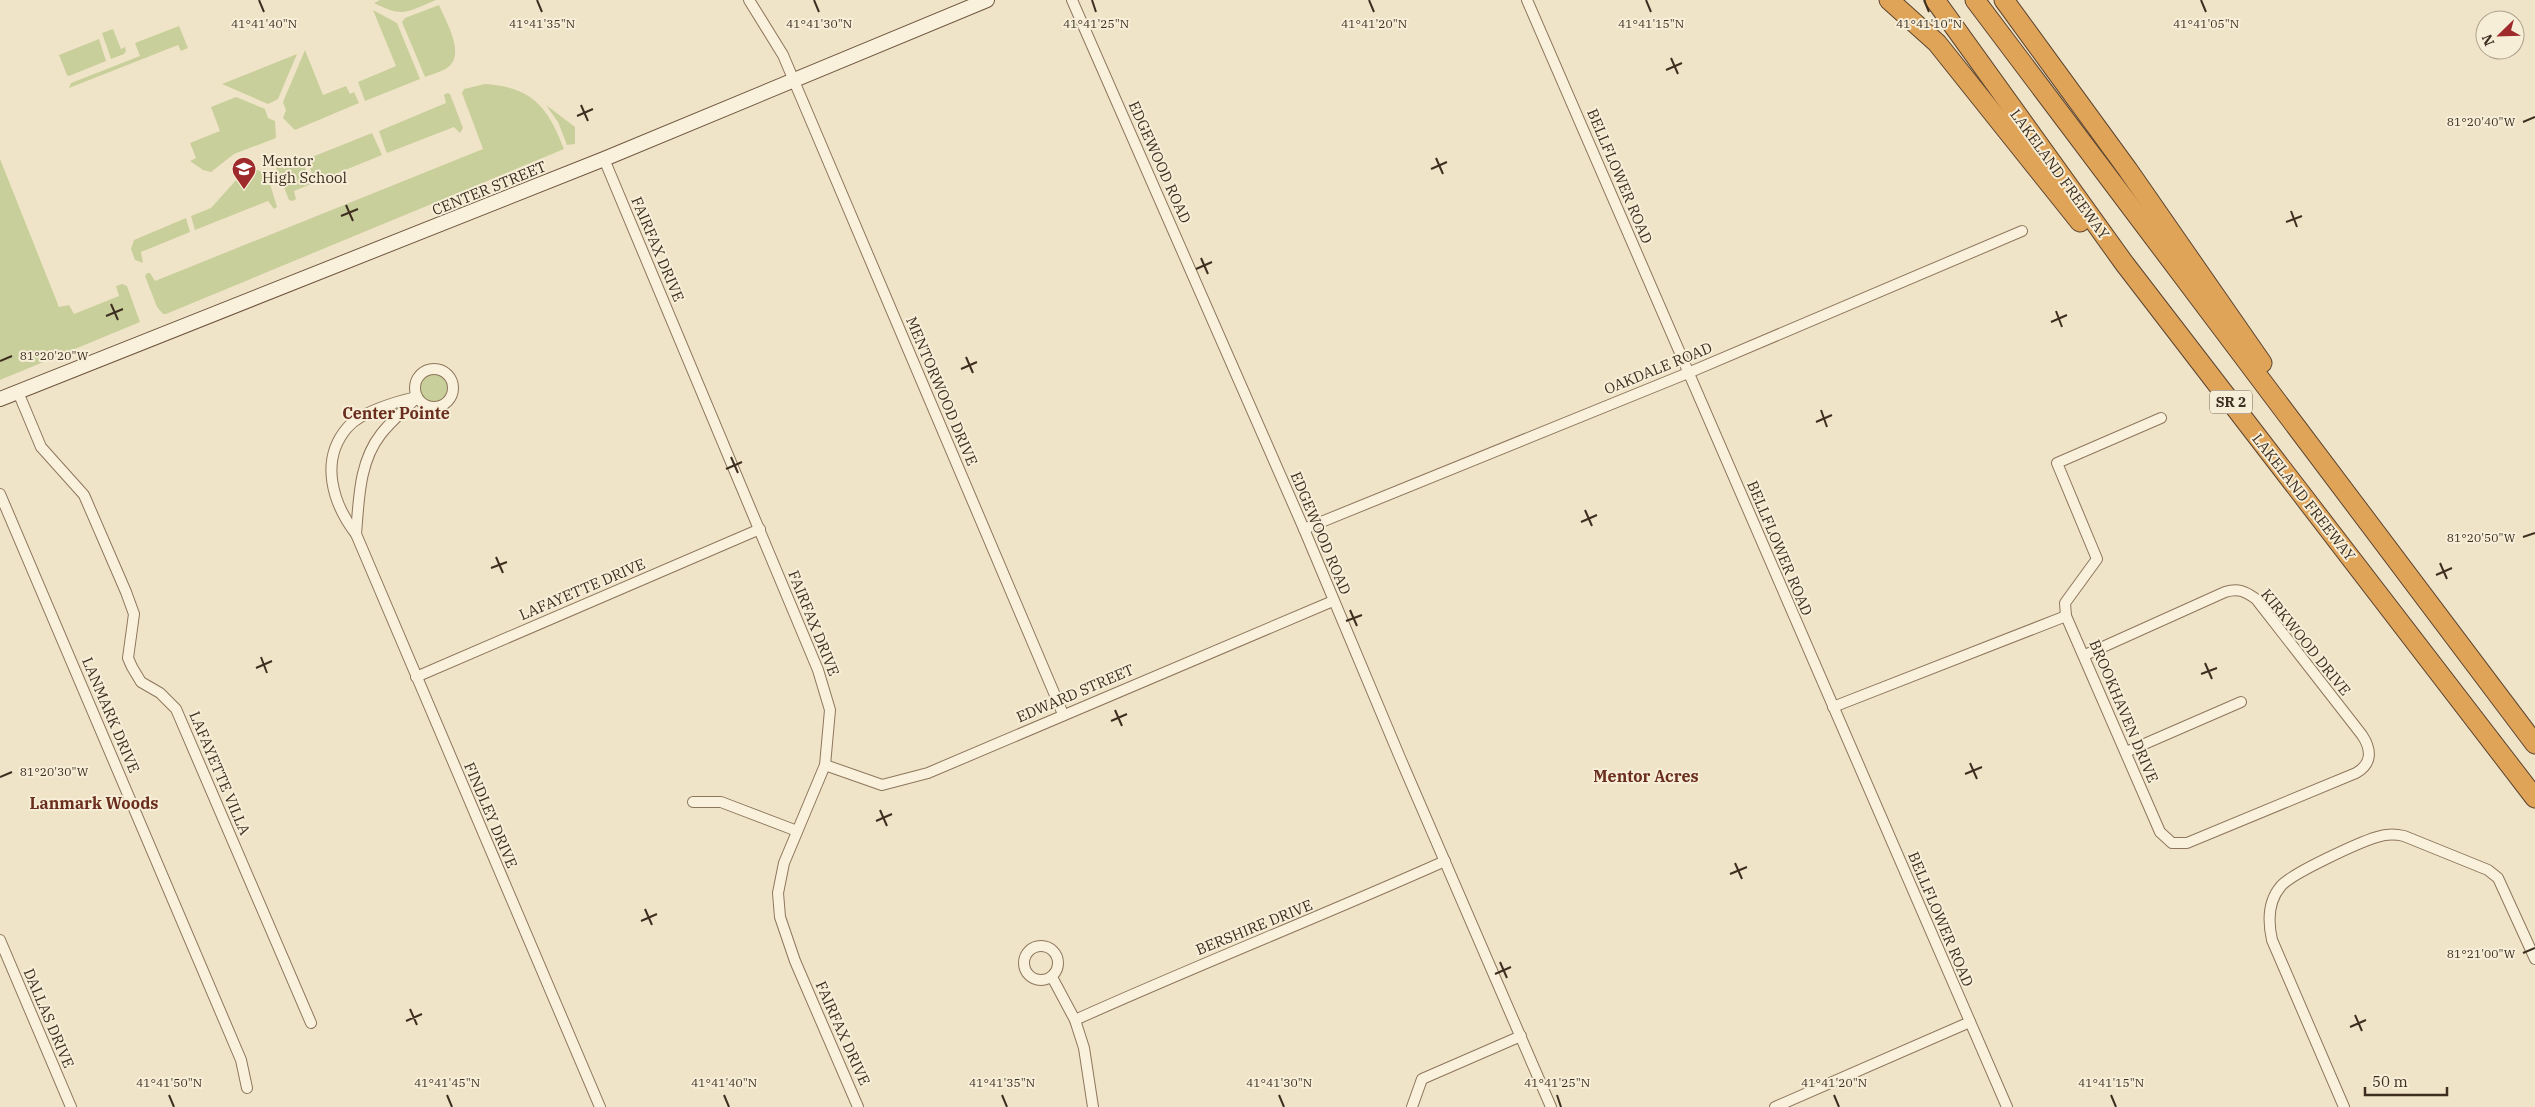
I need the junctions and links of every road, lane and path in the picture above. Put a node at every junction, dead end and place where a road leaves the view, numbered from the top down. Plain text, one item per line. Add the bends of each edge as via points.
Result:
1 (749, 0) edge
2 (987, 0) edge
3 (1072, 0) edge
4 (1527, 0) edge
5 (1889, 0) edge
6 (1935, 0) edge
7 (1975, 0) edge
8 (2004, 0) edge
9 (793, 80) junction
10 (604, 159) junction
11 (2022, 231) dead end
12 (2124, 263) junction
13 (1688, 373) junction
14 (18, 392) junction
15 (0, 399) edge
16 (2162, 418) dead end
17 (0, 494) edge
18 (2359, 512) junction
19 (760, 529) junction
20 (1304, 529) junction
21 (356, 534) junction
22 (1333, 601) junction
23 (2066, 616) junction
24 (2084, 655) junction
25 (416, 677) junction
26 (2242, 702) dead end
27 (1833, 707) junction
28 (1063, 714) junction
29 (2535, 744) edge
30 (2126, 752) junction
31 (2369, 758) joint
32 (826, 765) junction
33 (2535, 798) edge
34 (693, 802) dead end
35 (796, 831) junction
36 (1445, 862) junction
37 (0, 940) edge
38 (2535, 959) edge
39 (1052, 977) dead end
40 (1075, 1020) junction
41 (1970, 1022) junction
42 (310, 1023) dead end
43 (1521, 1036) junction
44 (247, 1088) dead end
45 (71, 1107) edge
46 (600, 1107) edge
47 (858, 1107) edge
48 (1093, 1107) edge
49 (1412, 1107) edge
50 (1551, 1107) edge
51 (1775, 1107) edge
52 (2007, 1107) edge
53 (2344, 1107) edge

1 - 9 street, MENTORWOOD DRIVE via 776,40
2 - 9 main road, CENTER STREET
3 - 20 street, EDGEWOOD ROAD
4 - 13 street, BELLFLOWER ROAD
5 - 12 highway via 1937,43 2083,225
6 - 12 highway, LAKELAND FREEWAY / SR 2
7 - 18 highway, SR 2
8 - 18 highway via 2128,170 2332,463
9 - 10 main road, CENTER STREET
9 - 28 street, MENTORWOOD DRIVE
10 - 14 main road, CENTER STREET
10 - 19 street, FAIRFAX DRIVE
11 - 13 street, OAKDALE ROAD
12 - 33 highway, LAKELAND FREEWAY / SR 2
13 - 20 street, OAKDALE ROAD
13 - 27 street, BELLFLOWER ROAD
14 - 15 main road, CENTER STREET
14 - 42 street, LAFAYETTE VILLA via 41,447 84,495 134,614 128,658 132,668 141,682 160,693 176,709
16 - 23 street via 2057,463 2097,559 2064,603
17 - 44 street, LANMARK DRIVE via 241,1060
18 - 29 highway, SR 2
19 - 25 street, LAFAYETTE DRIVE
19 - 32 street, FAIRFAX DRIVE via 818,670 830,710
20 - 22 street, EDGEWOOD ROAD
21 - 21 street, FINDLEY DRIVE via 362,479 371,449 417,397 391,404 354,422 346,428 331,460 334,494 346,522
21 - 25 street, FINDLEY DRIVE
22 - 28 street, EDWARD STREET
22 - 36 street, EDGEWOOD ROAD
23 - 24 street, BROOKHAVEN DRIVE
23 - 27 street
24 - 30 street, BROOKHAVEN DRIVE
24 - 31 street, KIRKWOOD DRIVE via 2225,592 2242,590 2256,599 2356,728 2367,743
25 - 46 street, FINDLEY DRIVE
26 - 30 street
27 - 41 street, BELLFLOWER ROAD
28 - 32 street, EDWARD STREET via 928,773 882,785
30 - 31 street, BROOKHAVEN DRIVE via 2160,832 2172,842 2180,843 2187,843 2356,773
32 - 35 street, FAIRFAX DRIVE
34 - 35 street via 721,802
35 - 47 street, FAIRFAX DRIVE via 784,863 780,917 795,961
36 - 40 street, BERSHIRE DRIVE
36 - 43 street, EDGEWOOD ROAD
37 - 45 street, DALLAS DRIVE
38 - 53 street via 2498,878 2488,870 2404,836 2377,837 2297,873 2281,885 2269,918 2272,940
39 - 40 street
40 - 48 street via 1084,1048
41 - 51 street
41 - 52 street, BELLFLOWER ROAD
43 - 49 street via 1422,1079
43 - 50 street, EDGEWOOD ROAD

